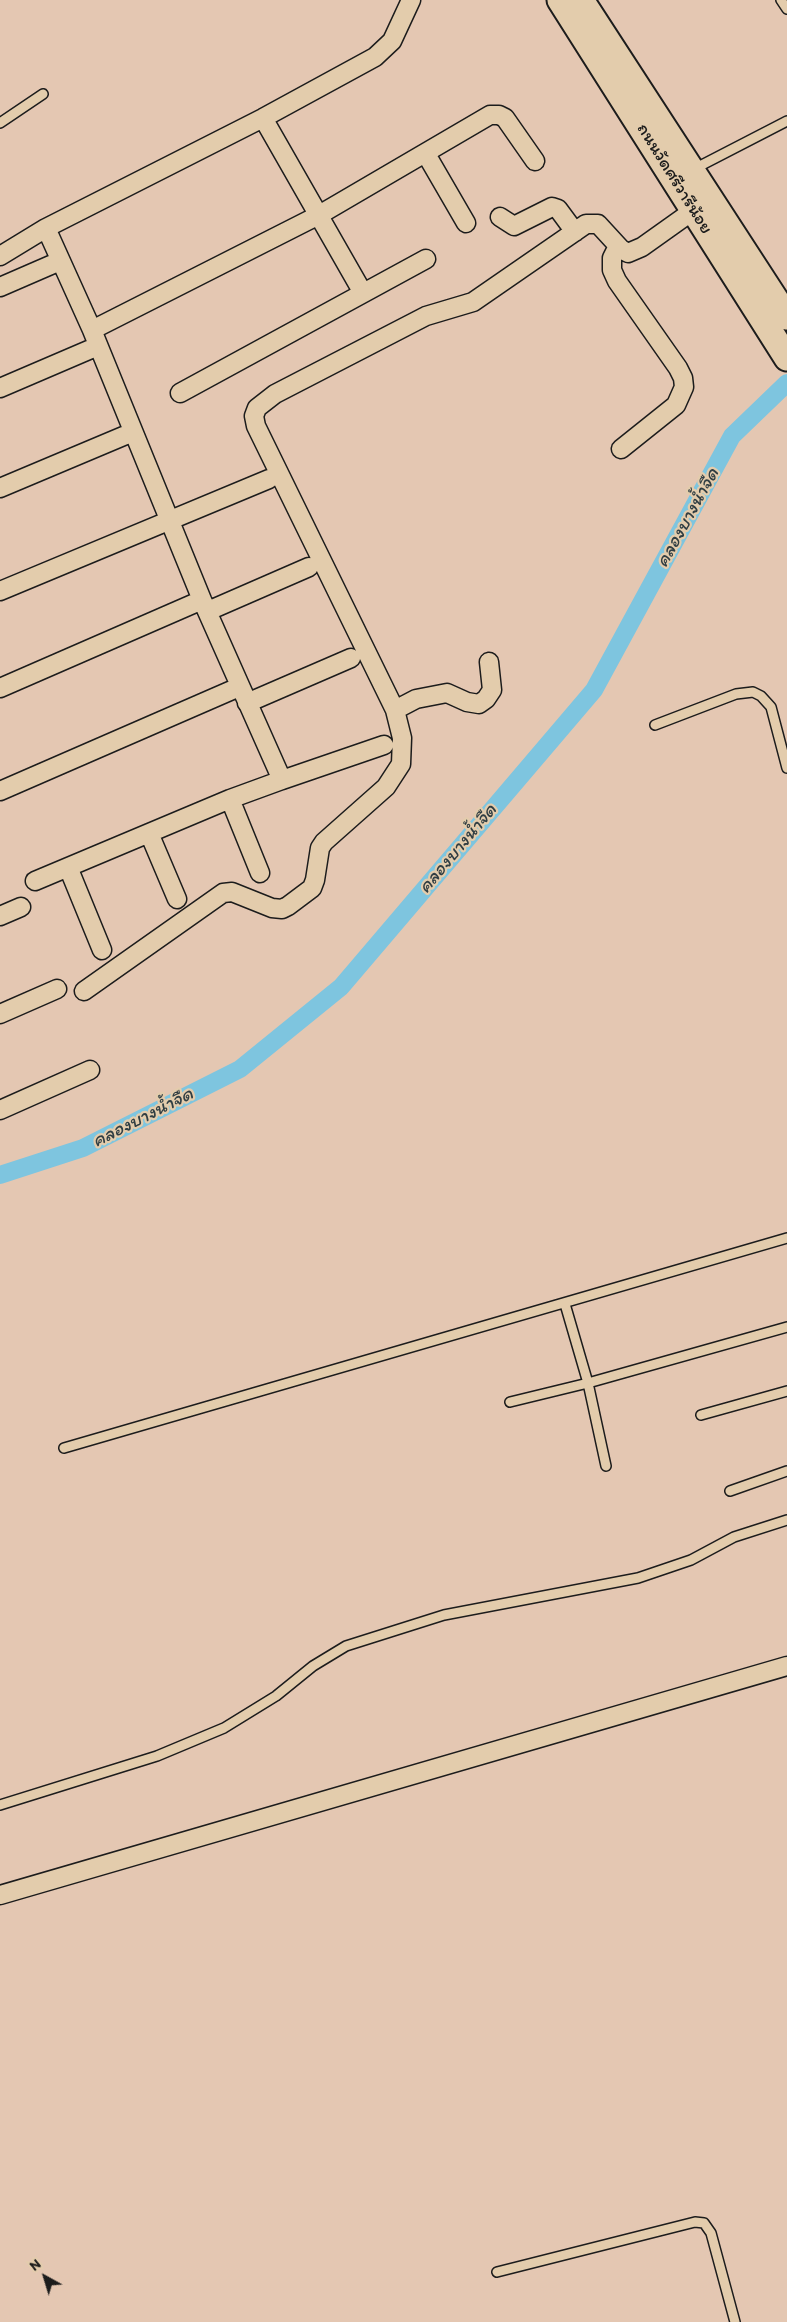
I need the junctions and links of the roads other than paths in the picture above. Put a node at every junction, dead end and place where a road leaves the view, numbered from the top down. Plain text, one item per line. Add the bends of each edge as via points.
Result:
1 (412, 0) edge
2 (560, 0) edge
3 (582, 0) edge
4 (781, 0) edge
5 (787, 9) edge
6 (43, 94) dead end
7 (263, 118) junction
8 (787, 121) edge
9 (0, 123) edge
10 (426, 154) junction
11 (535, 161) dead end
12 (692, 170) junction
13 (319, 215) junction
14 (706, 215) junction
15 (500, 217) dead end
16 (466, 223) dead end
17 (46, 228) junction
18 (575, 232) junction
19 (618, 246) junction
20 (0, 256) edge
21 (426, 259) dead end
22 (60, 261) junction
23 (0, 287) edge
24 (363, 293) junction
25 (787, 317) edge
26 (92, 330) junction
27 (98, 346) junction
28 (787, 358) edge
29 (0, 388) edge
30 (180, 394) dead end
31 (133, 432) junction
32 (621, 450) dead end
33 (269, 479) dead end
34 (0, 488) edge
35 (170, 519) junction
36 (309, 567) dead end
37 (0, 591) edge
38 (205, 606) junction
39 (351, 658) dead end
40 (489, 662) dead end
41 (0, 688) edge
42 (243, 695) junction
43 (395, 710) junction
44 (655, 725) dead end
45 (384, 744) dead end
46 (787, 768) edge
47 (282, 780) junction
48 (0, 791) edge
49 (230, 799) junction
50 (149, 833) junction
51 (68, 867) junction
52 (260, 873) dead end
53 (35, 881) dead end
54 (177, 899) dead end
55 (20, 907) dead end
56 (0, 916) edge
57 (102, 950) dead end
58 (56, 989) dead end
59 (84, 991) dead end
60 (0, 1014) edge
61 (90, 1070) dead end
62 (0, 1110) edge
63 (787, 1238) edge
64 (565, 1304) junction
65 (787, 1327) edge
66 (588, 1383) junction
67 (787, 1392) edge
68 (510, 1402) dead end
69 (701, 1415) dead end
70 (64, 1448) dead end
71 (606, 1466) dead end
72 (787, 1472) edge
73 (730, 1491) dead end
74 (787, 1520) edge
75 (787, 1666) edge
76 (0, 1805) edge
77 (0, 1895) edge
78 (496, 2272) dead end
79 (735, 2322) edge

1 - 7 street via 392,41 375,57
2 - 14 main road, ถนนวัดศรีวารีน้อย
3 - 12 main road, ถนนวัดศรีวารีน้อย
4 - 5 lane
6 - 9 lane
7 - 13 street
7 - 17 street
8 - 12 lane
10 - 11 street via 490,115 499,115 510,122
10 - 13 street
10 - 16 street
12 - 14 main road, ถนนวัดศรีวารีน้อย
13 - 24 street
13 - 26 street
14 - 19 street via 634,252 628,253
14 - 25 main road, ถนนวัดศรีวารีน้อย
14 - 28 main road, ถนนวัดศรีวารีน้อย
15 - 18 street via 514,226 552,207
17 - 20 street
17 - 22 street
18 - 19 street via 586,224 598,224
18 - 43 street via 473,302 426,316 275,394 257,408 254,416 256,426
19 - 32 street via 612,258 612,270 617,281 678,368 684,388 676,405
21 - 24 street
22 - 23 street
22 - 26 street
24 - 30 street
26 - 27 street
27 - 29 street
27 - 31 street
31 - 34 street
31 - 35 street
33 - 35 street
35 - 37 street
35 - 38 street
36 - 38 street
38 - 41 street
38 - 42 street
39 - 42 street
40 - 43 street via 492,690 479,704 447,693 416,699
42 - 47 street
42 - 48 street
43 - 59 street via 402,738 401,764 386,787 324,842 312,888 282,909 232,892 223,893
44 - 46 lane via 736,694 753,692 771,708
45 - 47 street
47 - 49 street
49 - 50 street
49 - 52 street
50 - 51 street
50 - 54 street
51 - 53 street
51 - 57 street
55 - 56 street
58 - 60 street
61 - 62 street
63 - 64 lane
64 - 66 lane
64 - 70 lane
65 - 66 lane
66 - 68 lane
66 - 71 lane
67 - 69 lane
72 - 73 lane
74 - 76 lane via 734,1537 691,1560 638,1578 444,1615 346,1646 224,1728 157,1756
75 - 77 street
78 - 79 lane via 695,2222 704,2223 711,2233

